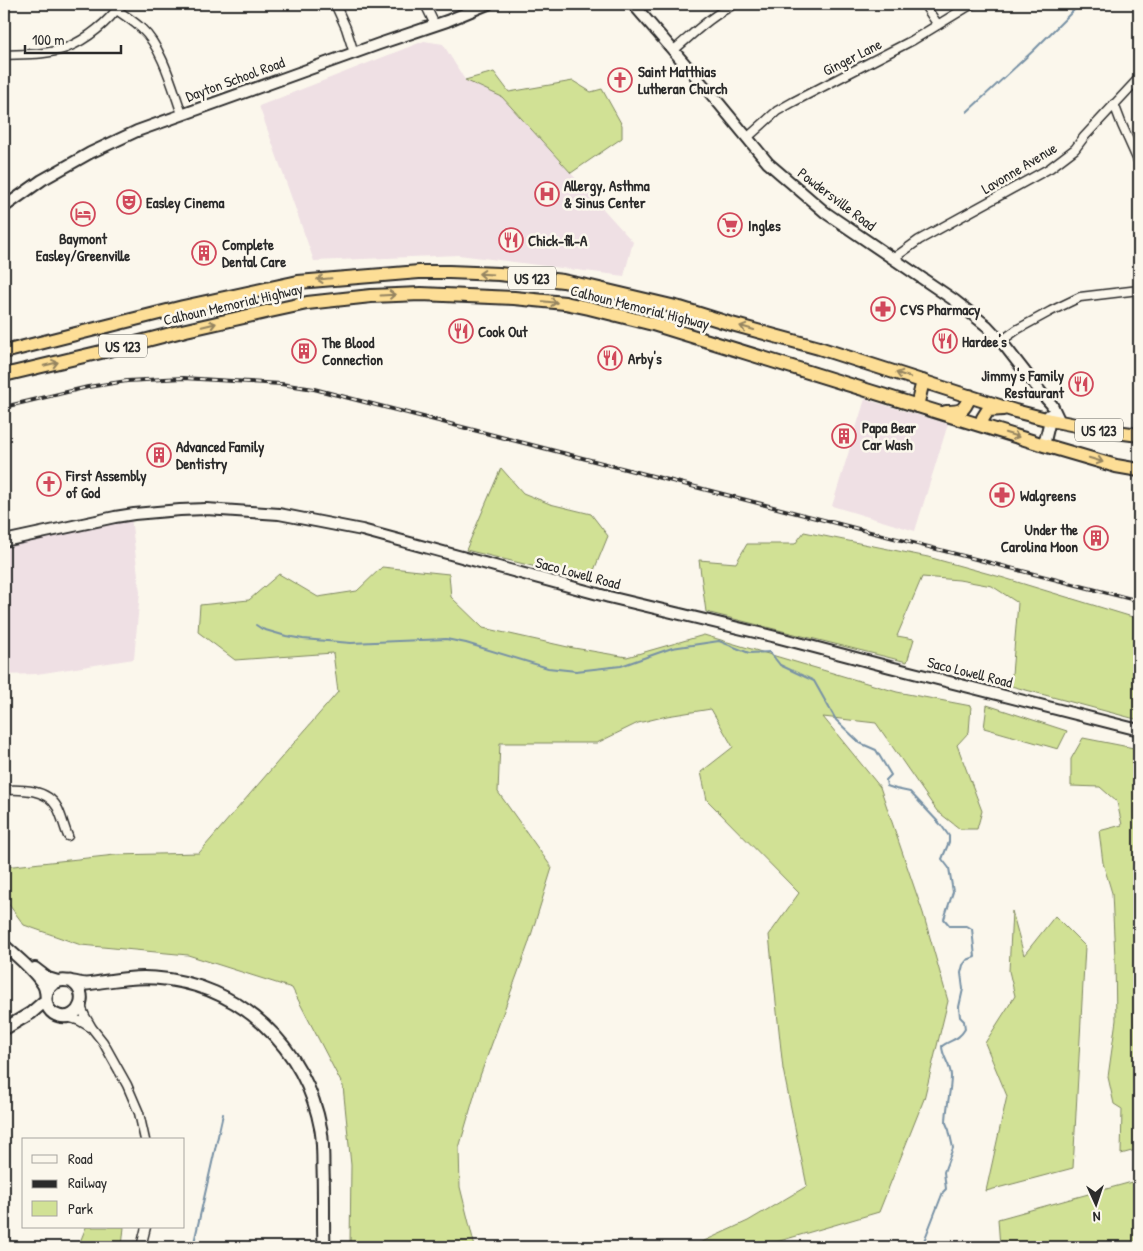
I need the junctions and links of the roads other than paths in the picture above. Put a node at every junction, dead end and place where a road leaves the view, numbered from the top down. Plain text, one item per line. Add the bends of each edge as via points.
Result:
1 (335, 4) edge
2 (425, 4) edge
3 (488, 4) edge
4 (633, 4) edge
5 (735, 4) edge
6 (924, 4) edge
7 (972, 4) edge
8 (119, 7) edge
9 (435, 25) junction
10 (938, 25) junction
11 (674, 50) junction
12 (354, 53) junction
13 (4, 55) edge
14 (1139, 78) edge
15 (1114, 104) junction
16 (182, 114) junction
17 (747, 138) junction
18 (1139, 162) edge
19 (4, 207) edge
20 (894, 258) junction
21 (419, 272) junction
22 (266, 288) junction
23 (1139, 290) edge
24 (421, 294) junction
25 (270, 311) junction
26 (696, 313) junction
27 (689, 335) junction
28 (1001, 341) junction
29 (4, 352) edge
30 (4, 375) edge
31 (923, 381) junction
32 (970, 396) junction
33 (917, 406) junction
34 (1008, 408) junction
35 (936, 412) junction
36 (1055, 421) junction
37 (981, 425) junction
38 (1139, 435) edge
39 (1044, 445) junction
40 (1137, 470) edge
41 (4, 540) edge
42 (1139, 730) edge
43 (4, 790) edge
44 (68, 836) dead end
45 (4, 945) edge
46 (19, 958) junction
47 (111, 980) junction
48 (58, 981) junction
49 (70, 981) junction
50 (46, 998) junction
51 (82, 999) junction
52 (62, 1016) junction
53 (21, 1019) junction
54 (92, 1028) junction
55 (4, 1029) edge
56 (144, 1138) edge
57 (146, 1228) edge
58 (141, 1247) edge
59 (324, 1247) edge

1 - 12 street
2 - 9 street
3 - 9 street, Dayton School Road
4 - 11 street, Powdersville Road
5 - 11 street
6 - 10 street
7 - 10 street, Ginger Lane
8 - 13 street via 98,29 66,48
8 - 16 street via 150,37
9 - 12 street, Dayton School Road
10 - 17 street, Ginger Lane via 785,106
11 - 17 street, Powdersville Road
12 - 16 street, Dayton School Road
14 - 15 street, Lavonne Avenue
15 - 18 street
15 - 20 street, Lavonne Avenue via 1075,149 1050,168 919,240
16 - 19 street, Dayton School Road via 90,153 42,180
17 - 20 street, Powdersville Road via 768,163 815,204
20 - 28 street, Powdersville Road via 954,300
21 -> 22 highway, Calhoun Memorial Highway / US 123 via 298,282
21 - 24 highway
26 -> 21 highway, Calhoun Memorial Highway / US 123 via 563,281 499,274
22 - 25 highway
22 - 29 highway, Calhoun Memorial Highway / US 123
23 - 28 street via 1080,298
25 -> 24 highway, Calhoun Memorial Highway / US 123 via 307,303
24 -> 27 highway, Calhoun Memorial Highway / US 123 via 565,303
30 -> 25 highway, Calhoun Memorial Highway / US 123
26 - 27 highway
31 -> 26 highway, Calhoun Memorial Highway / US 123
27 - 33 highway, Calhoun Memorial Highway / US 123
28 - 36 street, Powdersville Road via 1052,405
31 - 32 highway, Calhoun Memorial Highway / US 123
31 - 33 highway
32 - 34 highway, Calhoun Memorial Highway / US 123
32 - 35 highway via 959,412
33 - 35 highway, Calhoun Memorial Highway / US 123
34 - 36 highway, Calhoun Memorial Highway / US 123
34 - 37 highway via 988,410
35 - 37 highway, Calhoun Memorial Highway / US 123
36 - 38 highway, Calhoun Memorial Highway / US 123
36 - 39 street
37 -> 39 highway, Calhoun Memorial Highway / US 123
39 -> 40 highway, Calhoun Memorial Highway / US 123
41 - 42 street, Saco Lowell Road via 143,513 206,510 280,514 362,530 609,597
43 - 44 street via 27,790 46,796 56,806
45 - 46 street
46 - 48 street
46 - 50 street via 44,986
47 - 49 main road via 87,984
47 - 51 main road via 93,988
47 - 59 main road via 154,977 200,986 253,1015 282,1043 300,1070 321,1130
48 - 49 main road
48 - 50 main road via 48,988
49 - 51 main road via 79,989
50 - 52 main road via 51,1011
50 - 53 main road
51 - 52 main road via 76,1011 70,1016
51 - 54 street via 82,1009
52 - 53 main road
52 - 54 street via 80,1020
53 - 55 main road
54 - 56 street via 127,1085
57 - 58 street

